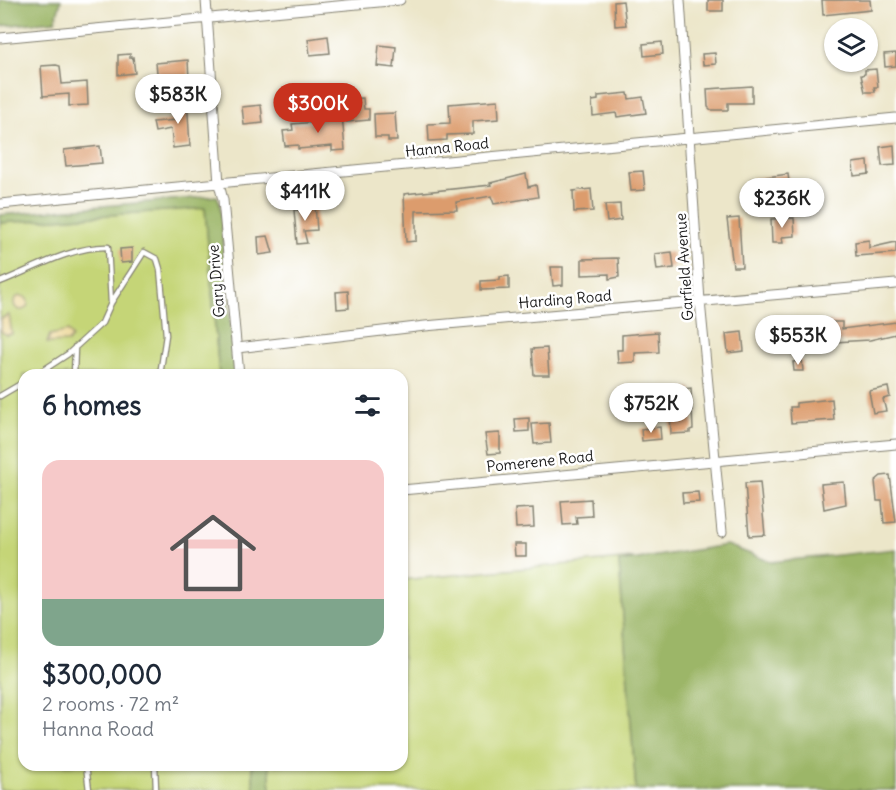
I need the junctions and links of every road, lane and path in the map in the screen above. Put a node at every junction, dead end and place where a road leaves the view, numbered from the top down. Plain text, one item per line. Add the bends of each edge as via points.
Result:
1 (206, 0) edge
2 (400, 0) edge
3 (680, 0) edge
4 (207, 19) junction
5 (0, 38) edge
6 (896, 118) edge
7 (691, 138) junction
8 (219, 184) junction
9 (0, 204) edge
10 (0, 282) edge
11 (896, 284) edge
12 (700, 301) junction
13 (111, 303) junction
14 (75, 347) junction
15 (237, 348) junction
16 (44, 369) edge
17 (74, 369) edge
18 (161, 369) edge
19 (239, 369) edge
20 (18, 386) edge
21 (0, 396) edge
22 (896, 444) edge
23 (715, 459) junction
24 (408, 489) edge
25 (722, 532) dead end
26 (87, 771) edge
27 (155, 771) edge
28 (89, 790) edge
29 (156, 790) edge

1 - 4 street, Gary Drive
2 - 4 street
3 - 7 street, Garfield Avenue
4 - 5 street
4 - 8 street, Gary Drive
6 - 7 street, Hanna Road
7 - 8 street, Hanna Road
7 - 12 street, Garfield Avenue
8 - 9 street, Hanna Road
8 - 15 street, Gary Drive
10 - 13 lane via 94,246 108,247
11 - 12 street, Harding Road
12 - 15 street, Harding Road
12 - 23 street, Garfield Avenue
13 - 14 lane via 102,323
13 - 18 lane via 144,252 152,253 160,269 164,304
14 - 16 lane
14 - 17 lane
15 - 19 street, Gary Drive
20 - 21 lane
22 - 23 street, Pomerene Road
23 - 24 street, Pomerene Road
23 - 25 street, Garfield Avenue
26 - 28 lane
27 - 29 lane

